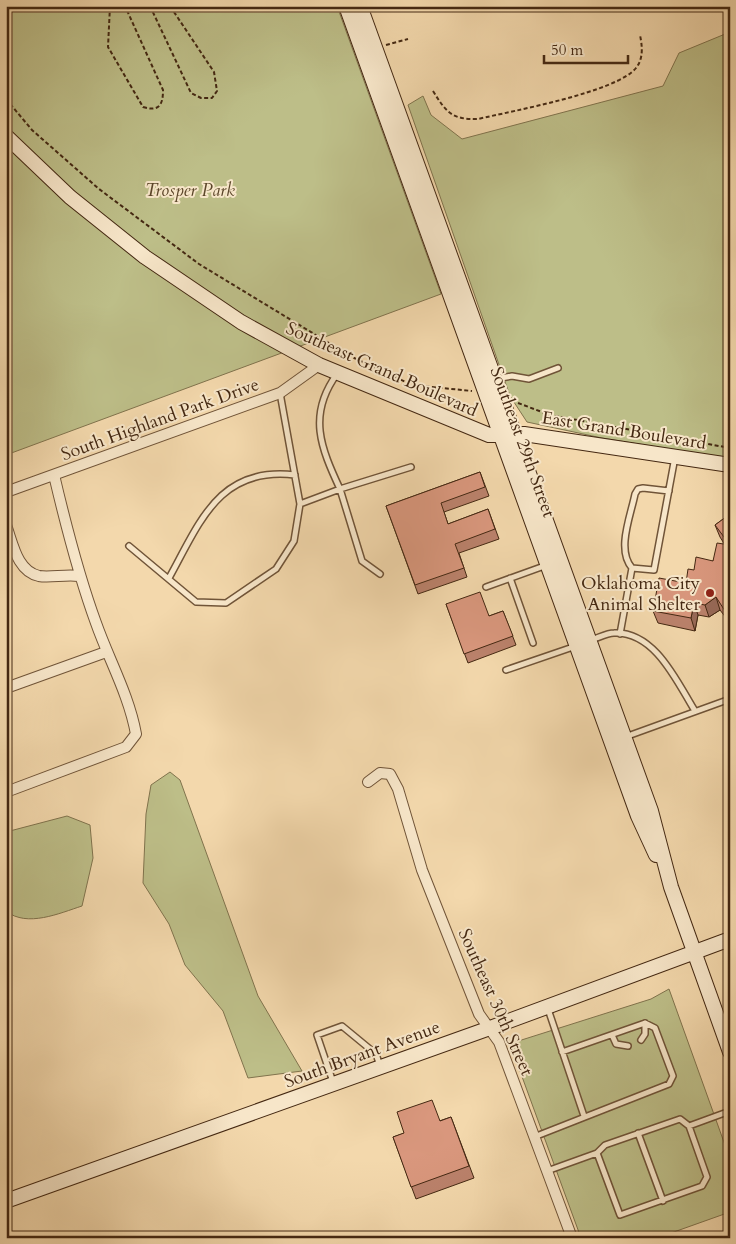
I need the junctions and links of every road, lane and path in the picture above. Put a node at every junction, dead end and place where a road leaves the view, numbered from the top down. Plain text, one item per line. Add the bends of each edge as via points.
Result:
1 (110, 6) edge
2 (124, 6) edge
3 (150, 6) edge
4 (170, 6) edge
5 (346, 6) edge
6 (360, 6) edge
7 (640, 34) dead end
8 (433, 91) dead end
9 (6, 99) edge
10 (6, 136) edge
11 (320, 365) junction
12 (558, 368) dead end
13 (338, 373) junction
14 (494, 379) junction
15 (280, 393) junction
16 (486, 393) junction
17 (501, 398) junction
18 (507, 435) junction
19 (730, 448) edge
20 (675, 457) junction
21 (730, 465) edge
22 (411, 467) dead end
23 (54, 475) junction
24 (295, 475) junction
25 (340, 489) junction
26 (669, 491) junction
27 (6, 492) edge
28 (300, 504) junction
29 (6, 525) edge
30 (130, 546) dead end
31 (548, 565) junction
32 (632, 568) junction
33 (380, 574) dead end
34 (79, 576) junction
35 (169, 578) junction
36 (510, 578) junction
37 (486, 587) dead end
38 (620, 634) junction
39 (533, 643) dead end
40 (583, 643) junction
41 (106, 652) junction
42 (506, 670) dead end
43 (6, 688) edge
44 (730, 699) edge
45 (695, 711) junction
46 (624, 737) junction
47 (368, 782) dead end
48 (6, 792) edge
49 (671, 887) junction
50 (730, 939) edge
51 (693, 952) junction
52 (546, 1006) junction
53 (645, 1023) junction
54 (490, 1028) junction
55 (612, 1035) junction
56 (641, 1040) dead end
57 (628, 1046) dead end
58 (562, 1052) junction
59 (730, 1052) edge
60 (380, 1067) junction
61 (334, 1084) junction
62 (730, 1111) edge
63 (584, 1116) junction
64 (689, 1126) junction
65 (638, 1133) junction
66 (534, 1137) junction
67 (596, 1153) junction
68 (546, 1171) junction
69 (6, 1201) edge
70 (663, 1201) junction
71 (572, 1238) edge

1 - 2 path via 106,42 112,56 143,107 159,108 163,102 163,90
3 - 4 path via 191,93 201,98 212,98 217,91 214,72
5 - 16 main road, Southeast 29th Street
6 - 14 main road, Southeast 29th Street
7 - 8 path via 642,50 638,66 626,77 596,90 478,119 462,120 442,107
9 - 16 path via 32,130 99,189 199,264 352,358 412,385
10 - 11 main road, Southeast Grand Boulevard via 70,196 146,257 241,322
11 - 13 main road, Southeast Grand Boulevard
11 - 15 street, South Highland Park Drive
12 - 14 lane via 529,379 512,376
13 - 18 main road, Southeast Grand Boulevard via 488,435
13 - 25 lane via 320,414 319,436
14 - 17 main road, Southeast 29th Street
15 - 23 street, South Highland Park Drive
15 - 24 lane
16 - 18 main road, Southeast 29th Street
17 - 18 main road, Southeast 29th Street
17 - 19 path via 550,415
18 - 20 main road, East Grand Boulevard via 561,439
18 - 31 main road, Southeast 29th Street
18 - 40 main road, Southeast 29th Street
20 - 21 main road, East Grand Boulevard
20 - 26 lane
22 - 25 lane
23 - 27 street, South Highland Park Drive
23 - 34 street
24 - 28 lane
24 - 35 lane via 274,472 241,481 223,492 203,517
25 - 28 lane
25 - 33 lane via 362,561
26 - 32 lane via 654,570
26 - 32 lane via 643,488 635,494 624,549 627,563
28 - 35 lane via 294,541 276,569 226,603 196,602
29 - 34 street via 25,569 40,576
30 - 35 lane
31 - 36 lane
31 - 40 main road, Southeast 29th Street
32 - 38 lane
34 - 41 street
36 - 37 lane
36 - 39 lane
38 - 40 lane via 613,633
38 - 45 lane via 632,636 650,647 666,664
40 - 42 lane
40 - 46 main road, Southeast 29th Street
40 - 49 main road, Southeast 29th Street via 638,816
41 - 43 street
41 - 48 street via 125,692 136,734 126,746
44 - 45 lane
45 - 46 lane
46 - 49 main road, Southeast 29th Street via 651,811
47 - 54 street, Southeast 30th Street via 380,773 390,774 398,789 422,870 479,1014
49 - 51 main road, Southeast 29th Street
50 - 51 main road, South Bryant Avenue
51 - 52 main road, South Bryant Avenue
51 - 59 main road, Southeast 29th Street
52 - 54 main road, South Bryant Avenue
52 - 58 lane
53 - 55 lane
53 - 56 lane via 645,1034
53 - 63 lane via 655,1028 673,1076 669,1084
54 - 60 main road, South Bryant Avenue
54 - 66 street, Southeast 30th Street via 499,1042
55 - 57 lane via 616,1044
55 - 58 lane
58 - 63 lane
60 - 61 main road, South Bryant Avenue
60 - 61 lane via 376,1054 342,1026 317,1035
61 - 69 main road, South Bryant Avenue
62 - 64 lane
63 - 66 lane
64 - 65 lane via 680,1119
64 - 70 lane via 707,1177 702,1186
65 - 67 lane via 605,1145
65 - 70 lane
66 - 68 street, Southeast 30th Street
67 - 68 lane
67 - 70 lane via 620,1215
68 - 71 street, Southeast 30th Street

